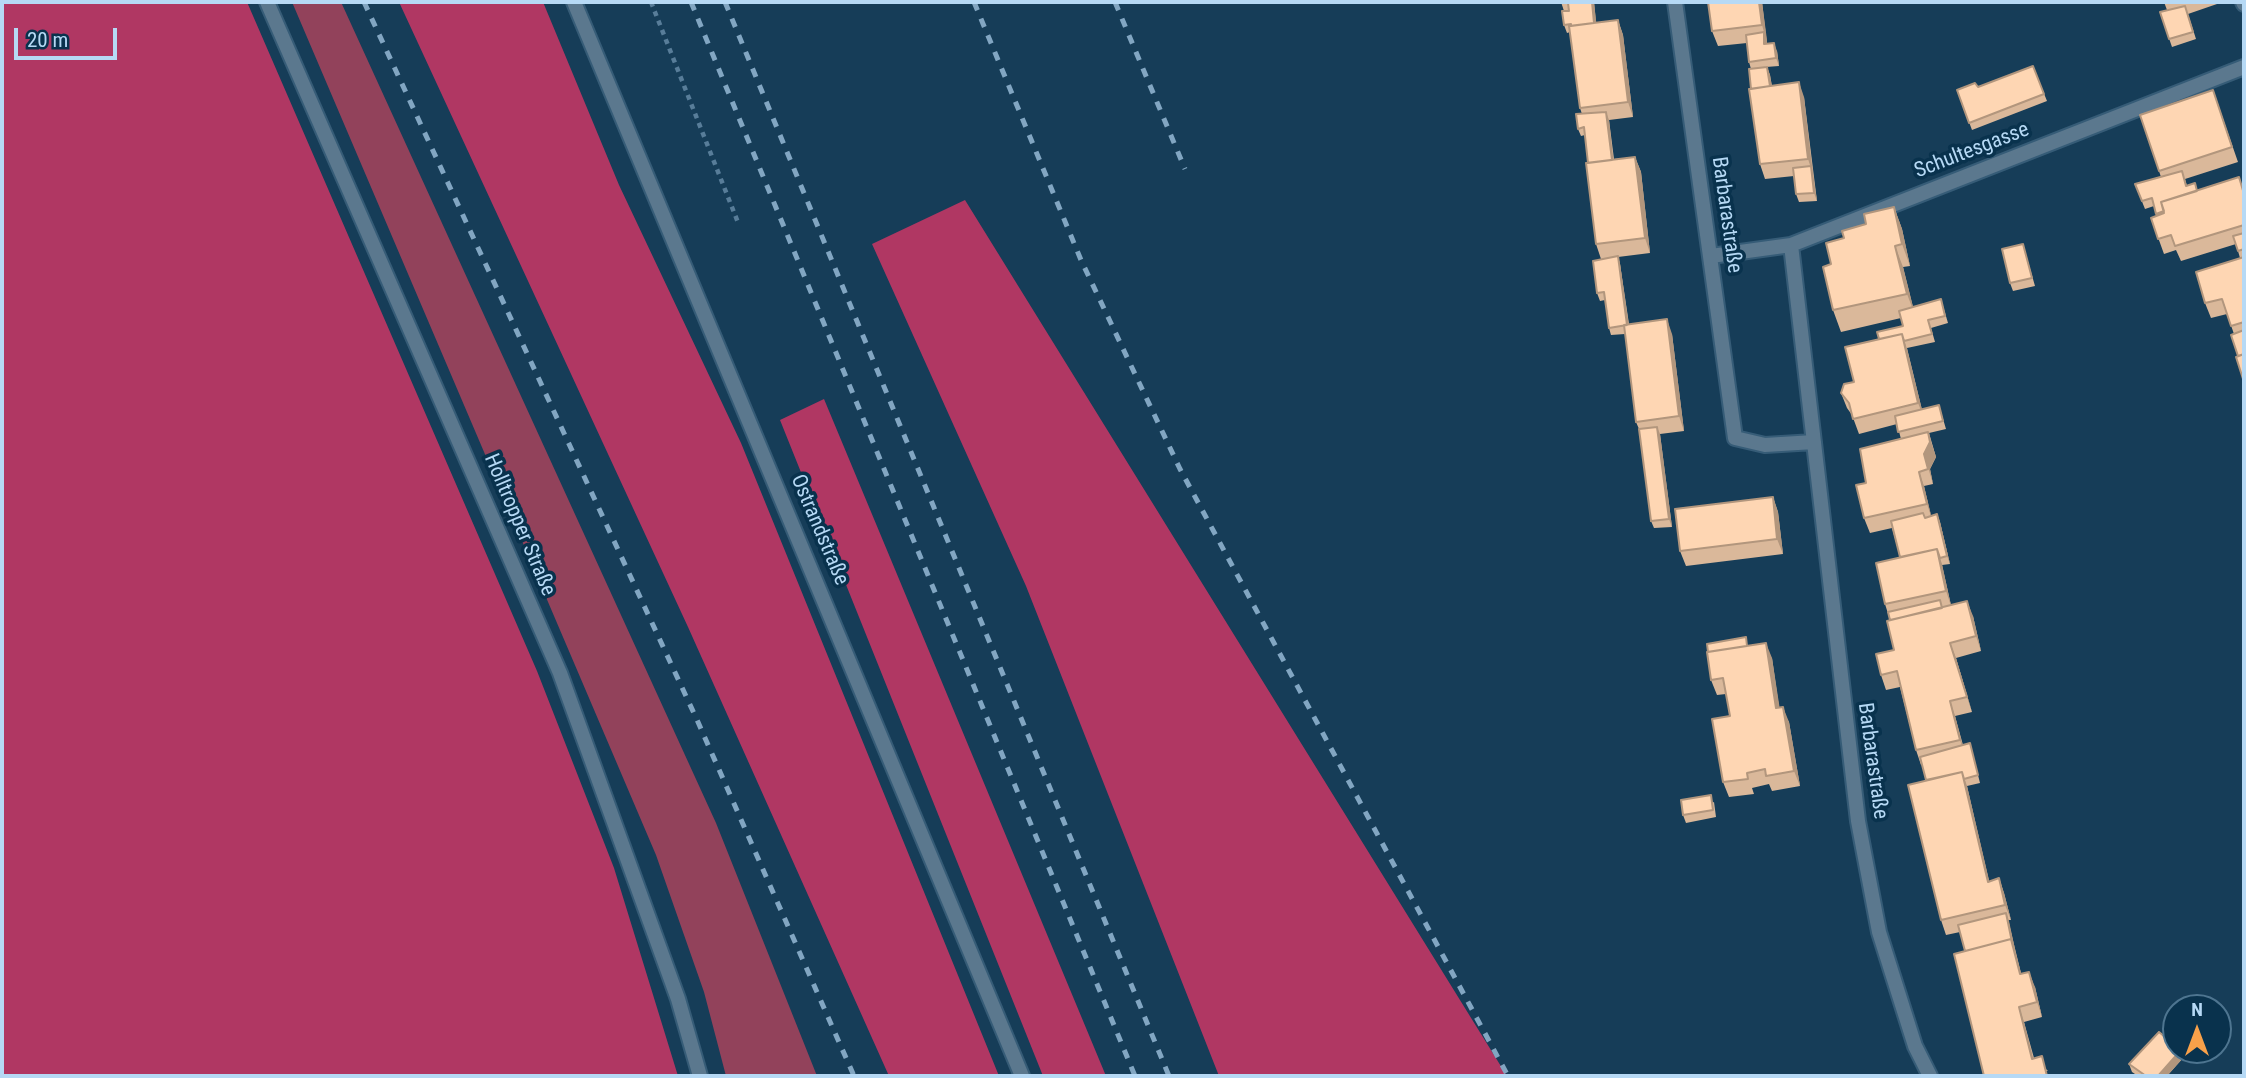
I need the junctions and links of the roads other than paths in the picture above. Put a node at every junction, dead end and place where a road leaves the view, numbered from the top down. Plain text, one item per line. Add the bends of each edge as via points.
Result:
1 (267, 2) edge
2 (574, 2) edge
3 (1675, 2) edge
4 (2244, 67) edge
5 (1791, 245) junction
6 (1711, 256) junction
7 (1815, 442) junction
8 (700, 1076) edge
9 (1022, 1076) edge
10 (1930, 1076) edge

1 - 8 street, Holltropper Straße via 560,673 678,999
2 - 9 street, Ostrandstraße
3 - 6 street, Barbarastraße
4 - 5 street, Schultesgasse
5 - 6 street, Schultesgasse
5 - 7 street, Barbarastraße
6 - 7 street, Barbarastraße via 1735,438 1765,445
7 - 10 street, Barbarastraße via 1848,744 1868,876 1897,995

